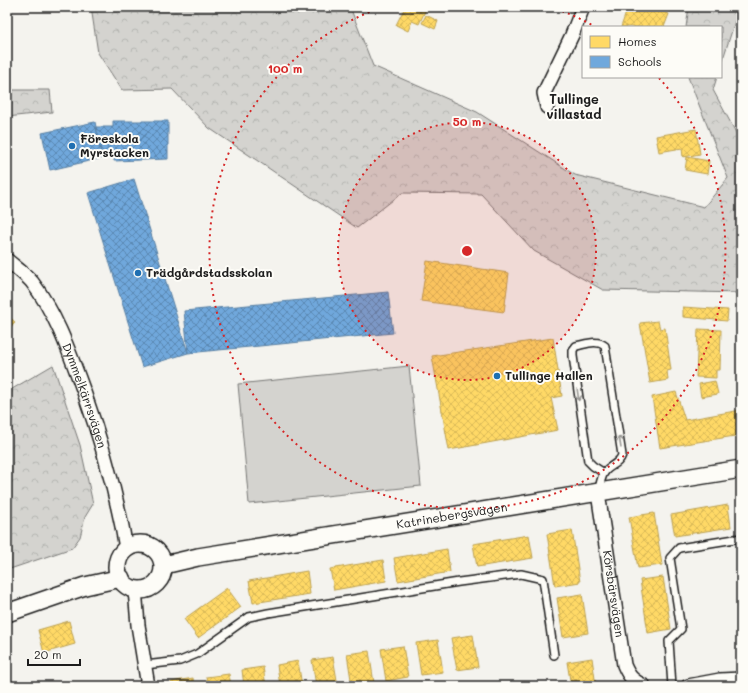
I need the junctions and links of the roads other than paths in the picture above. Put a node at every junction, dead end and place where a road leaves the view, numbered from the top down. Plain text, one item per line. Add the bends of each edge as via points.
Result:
1 (583, 7) edge
2 (547, 107) dead end
3 (7, 260) edge
4 (741, 469) edge
5 (604, 473) junction
6 (598, 493) junction
7 (741, 538) edge
8 (126, 548) junction
9 (164, 565) junction
10 (120, 578) junction
11 (135, 589) junction
12 (7, 612) edge
13 (554, 655) dead end
14 (145, 665) junction
15 (741, 679) edge
16 (148, 686) edge
17 (644, 686) edge
18 (672, 686) edge
19 (688, 686) edge

1 - 2 street via 544,93
3 - 8 street, Dymmelkärrsvägen via 31,282 50,310 67,345 98,434 119,510
4 - 6 street, Katrinebergsvägen
5 -> 5 lane via 617,463 622,455 605,346 601,342 595,342 576,346 573,356 588,461
5 - 6 lane
6 - 9 street, Katrinebergsvägen via 198,557
6 - 17 street, Körsbärsvägen via 624,665 628,675
7 - 18 lane via 679,548 670,558 681,629 669,641
8 - 9 street via 139,544 150,546 159,553
8 - 10 street via 118,562
9 - 11 street via 163,572 152,587
10 - 11 street
10 - 12 street via 85,586
11 - 14 street
13 - 14 lane via 543,579 521,574 248,617 197,654 180,661
14 - 16 street
15 - 19 street

